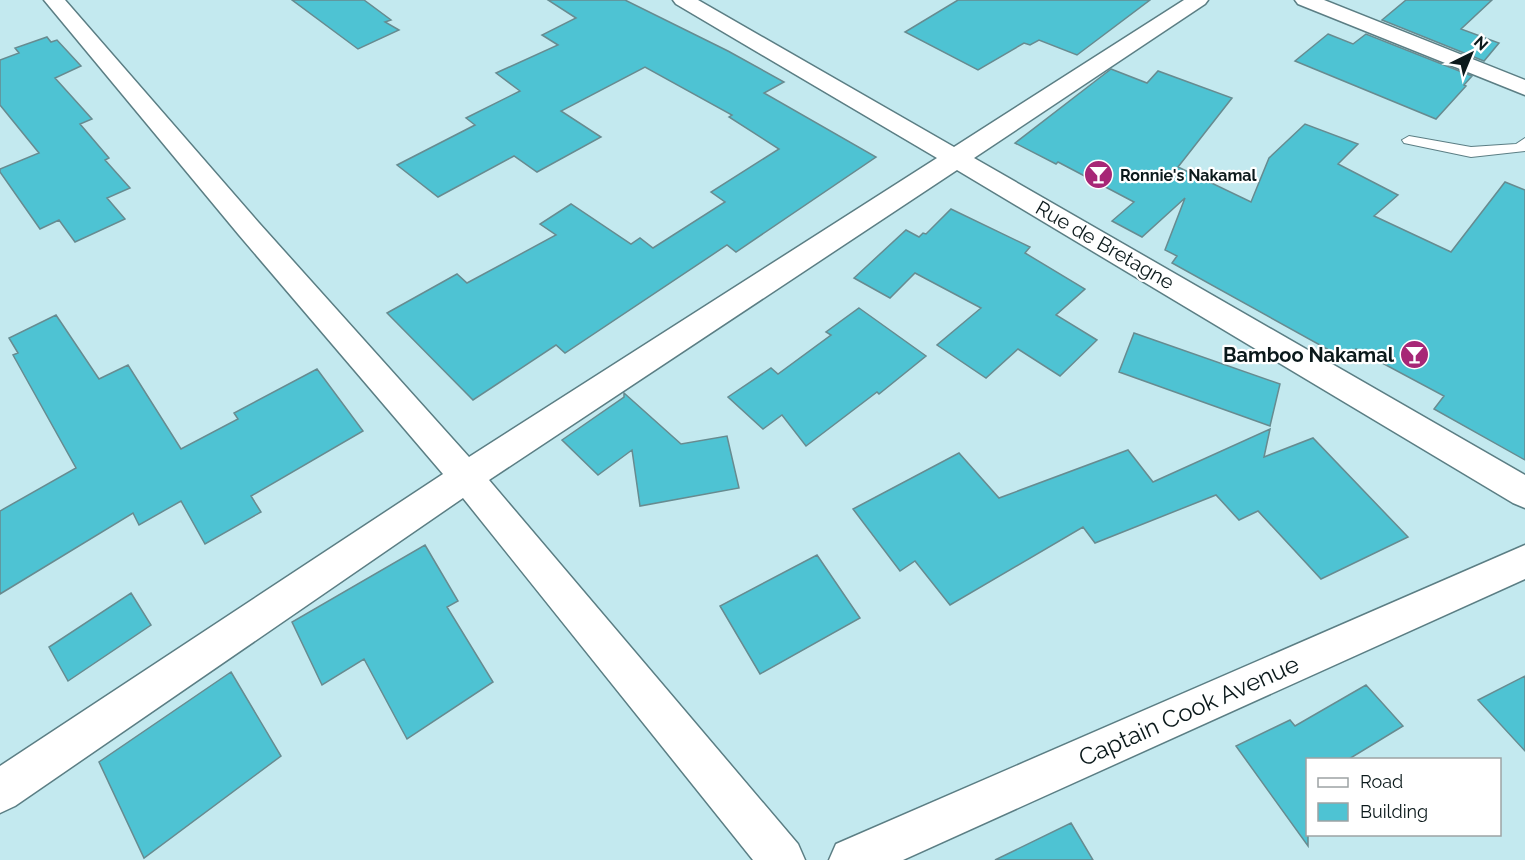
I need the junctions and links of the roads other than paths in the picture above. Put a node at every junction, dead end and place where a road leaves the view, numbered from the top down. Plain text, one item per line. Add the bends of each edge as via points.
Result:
1 (54, 0) edge
2 (683, 0) edge
3 (1198, 0) edge
4 (1305, 0) edge
5 (1525, 88) edge
6 (1409, 140) dead end
7 (1525, 143) edge
8 (954, 157) junction
9 (466, 477) junction
10 (1525, 492) edge
11 (1525, 561) edge
12 (0, 791) edge
13 (782, 860) edge
14 (852, 860) edge

1 - 9 street
2 - 8 street, Rue de Bretagne
3 - 8 street
4 - 5 street
6 - 7 lane via 1471,152 1520,148
8 - 9 street
8 - 10 street, Rue de Bretagne
9 - 12 street
9 - 13 street
11 - 14 street, Captain Cook Avenue

